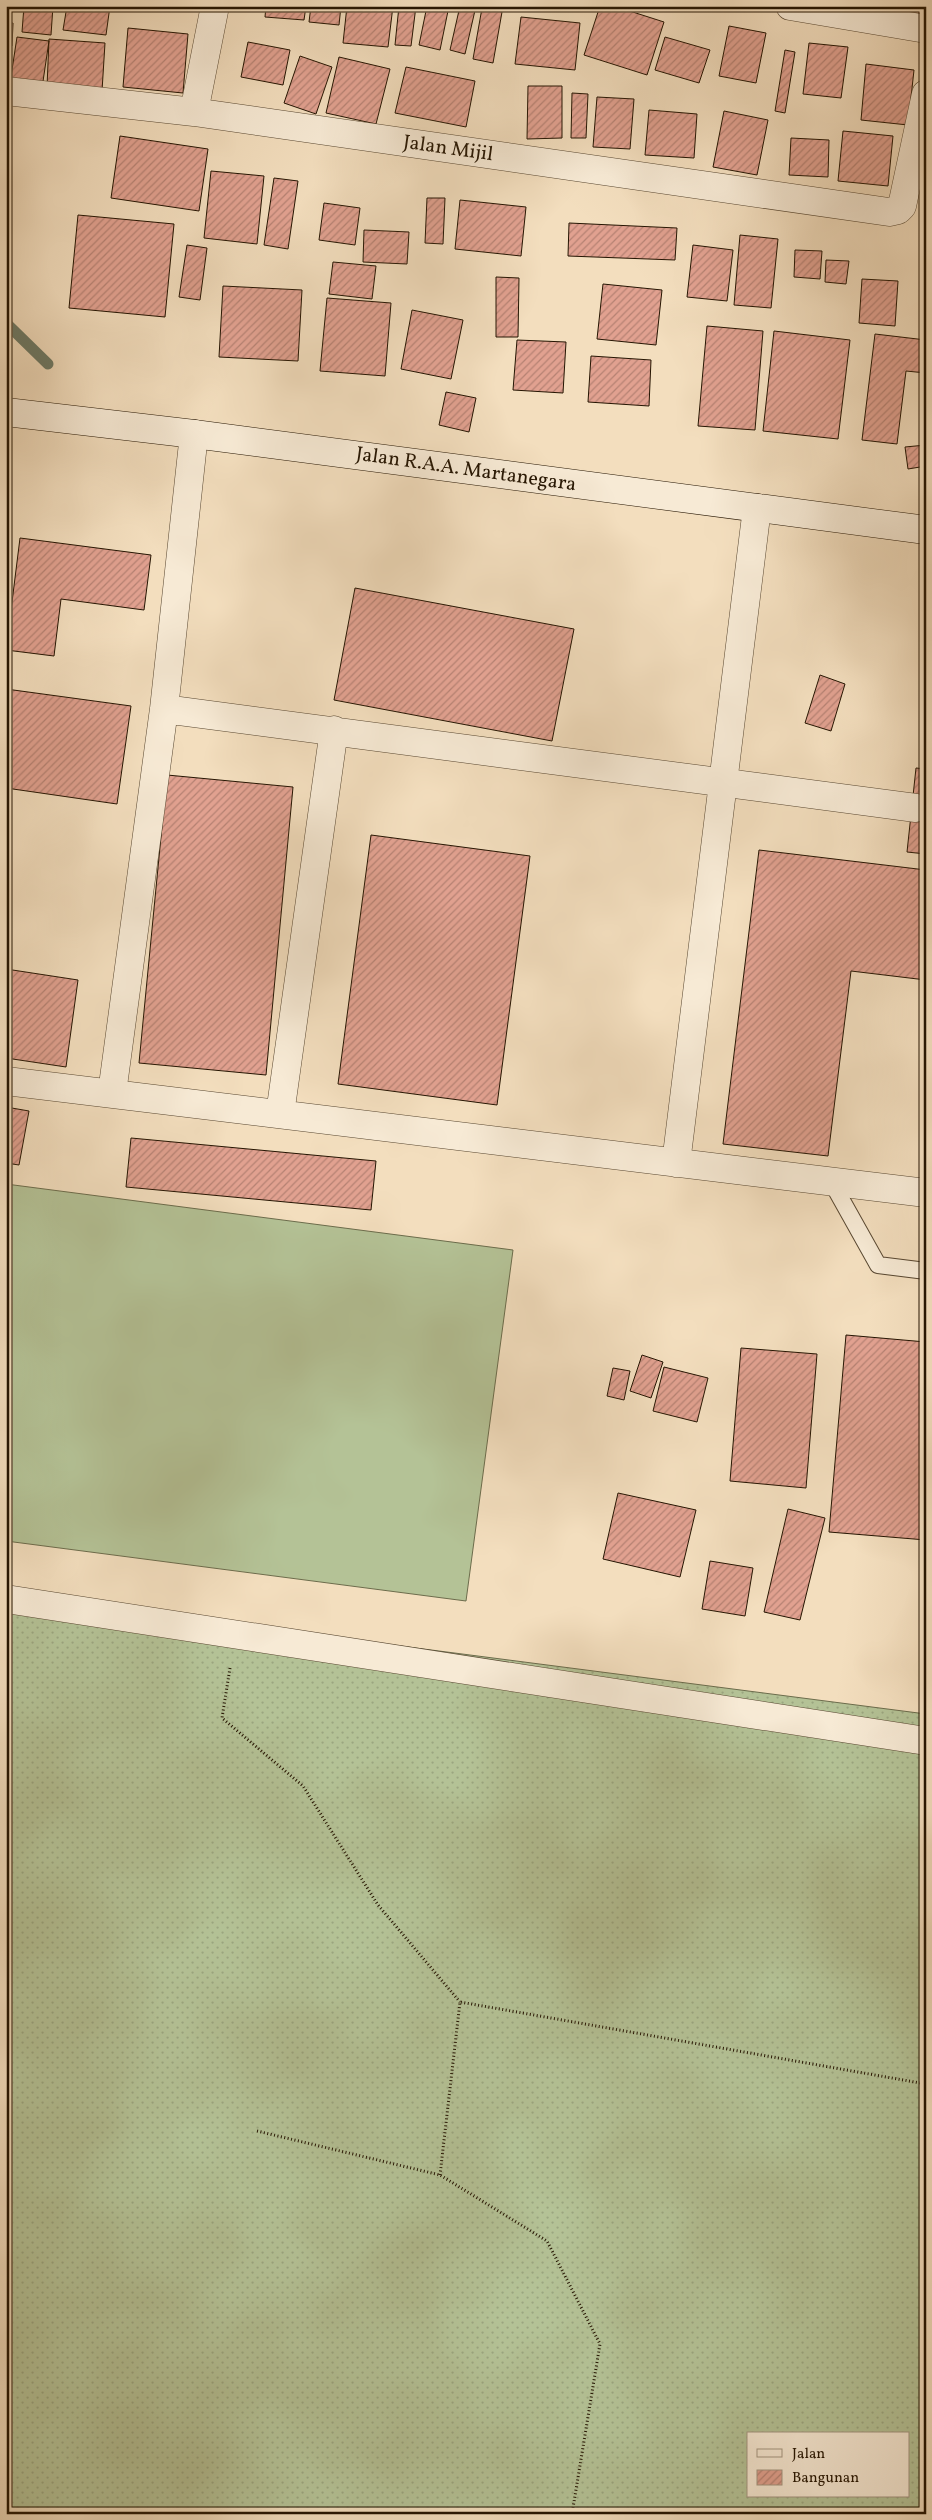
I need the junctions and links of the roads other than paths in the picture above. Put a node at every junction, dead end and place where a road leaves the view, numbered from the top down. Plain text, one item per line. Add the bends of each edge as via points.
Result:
1 (215, 6) edge
2 (790, 6) edge
3 (926, 29) edge
4 (6, 91) edge
5 (926, 94) edge
6 (194, 112) junction
7 (6, 412) edge
8 (194, 434) junction
9 (757, 508) junction
10 (926, 530) edge
11 (164, 709) junction
12 (334, 730) junction
13 (723, 784) junction
14 (916, 808) dead end
15 (6, 1080) edge
16 (112, 1094) junction
17 (280, 1114) junction
18 (676, 1163) junction
19 (831, 1181) junction
20 (926, 1193) edge
21 (926, 1271) edge
22 (6, 1600) edge
23 (926, 1741) edge

1 - 6 street
2 - 3 street
4 - 6 street, Jalan Mijil
5 - 6 street, Jalan Mijil via 902,206 889,212
7 - 8 street, Jalan R.A.A. Martanegara
8 - 9 street, Jalan R.A.A. Martanegara
8 - 11 street
9 - 10 street, Jalan R.A.A. Martanegara
9 - 13 street
11 - 12 street
11 - 16 street
12 - 13 street
12 - 17 street
13 - 14 street
13 - 18 street
15 - 16 street
16 - 17 street
17 - 18 street
18 - 19 street
19 - 20 street
19 - 21 lane via 878,1265
22 - 23 street

